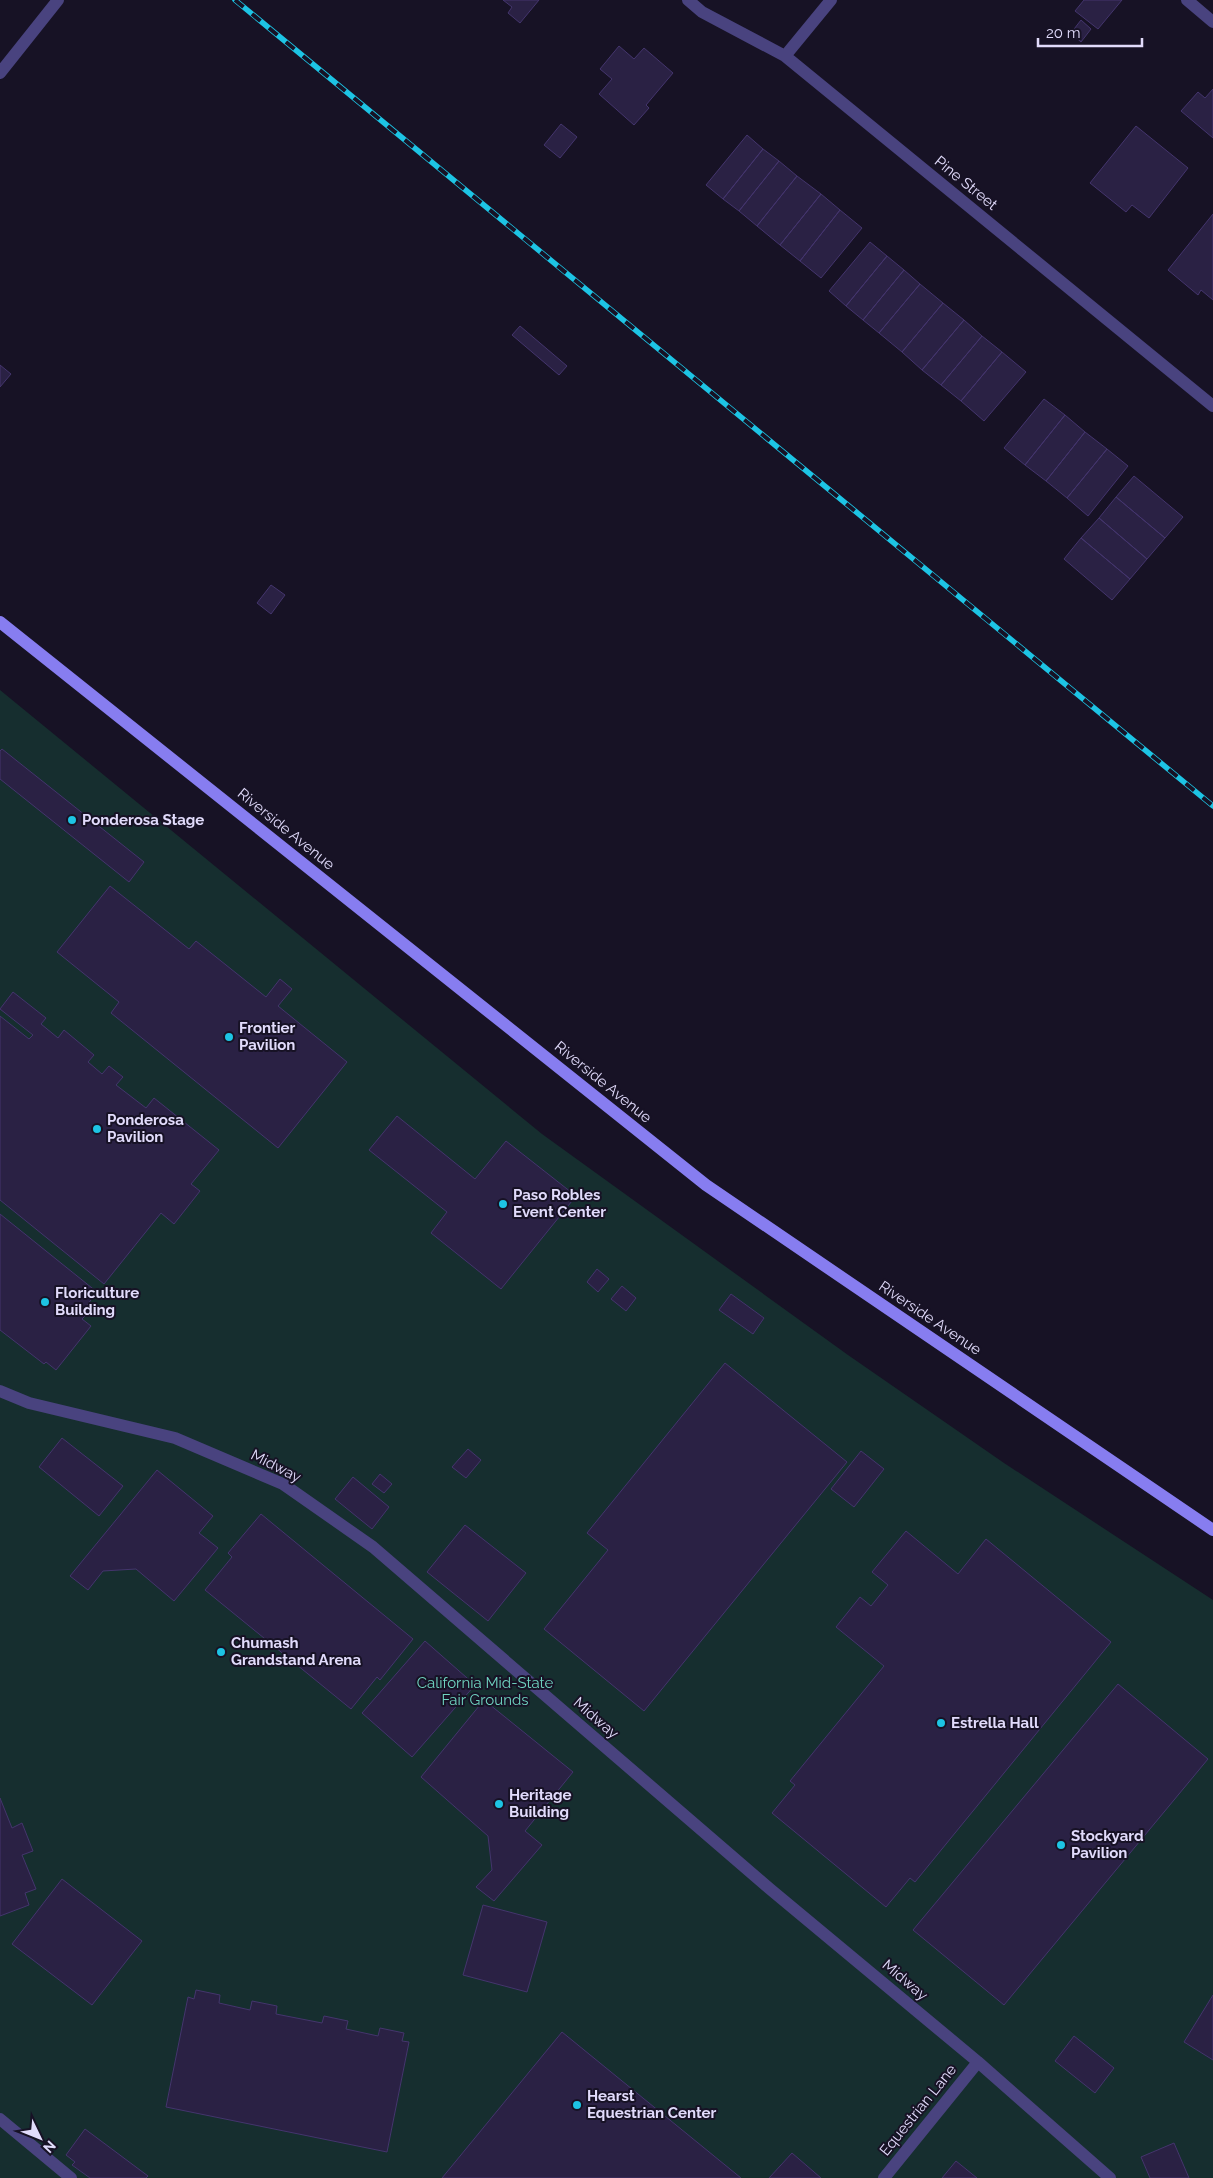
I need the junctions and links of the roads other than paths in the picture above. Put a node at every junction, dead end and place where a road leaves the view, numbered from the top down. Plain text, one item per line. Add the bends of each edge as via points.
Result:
1 (58, 0) edge
2 (688, 0) edge
3 (831, 0) edge
4 (1187, 0) edge
5 (1213, 22) edge
6 (785, 56) junction
7 (0, 73) edge
8 (1213, 406) edge
9 (0, 622) edge
10 (0, 1391) edge
11 (1213, 1530) edge
12 (978, 2062) junction
13 (0, 2119) edge
14 (71, 2178) edge
15 (884, 2178) edge
16 (1110, 2178) edge

1 - 7 street
2 - 6 street, Pine Street via 702,12
3 - 6 street
4 - 5 street
6 - 8 street, Pine Street
9 - 11 main road, Riverside Avenue via 706,1185
10 - 12 street, Midway via 29,1403 175,1438 283,1484 373,1547
12 - 15 street, Equestrian Lane
12 - 16 street, Midway
13 - 14 street

